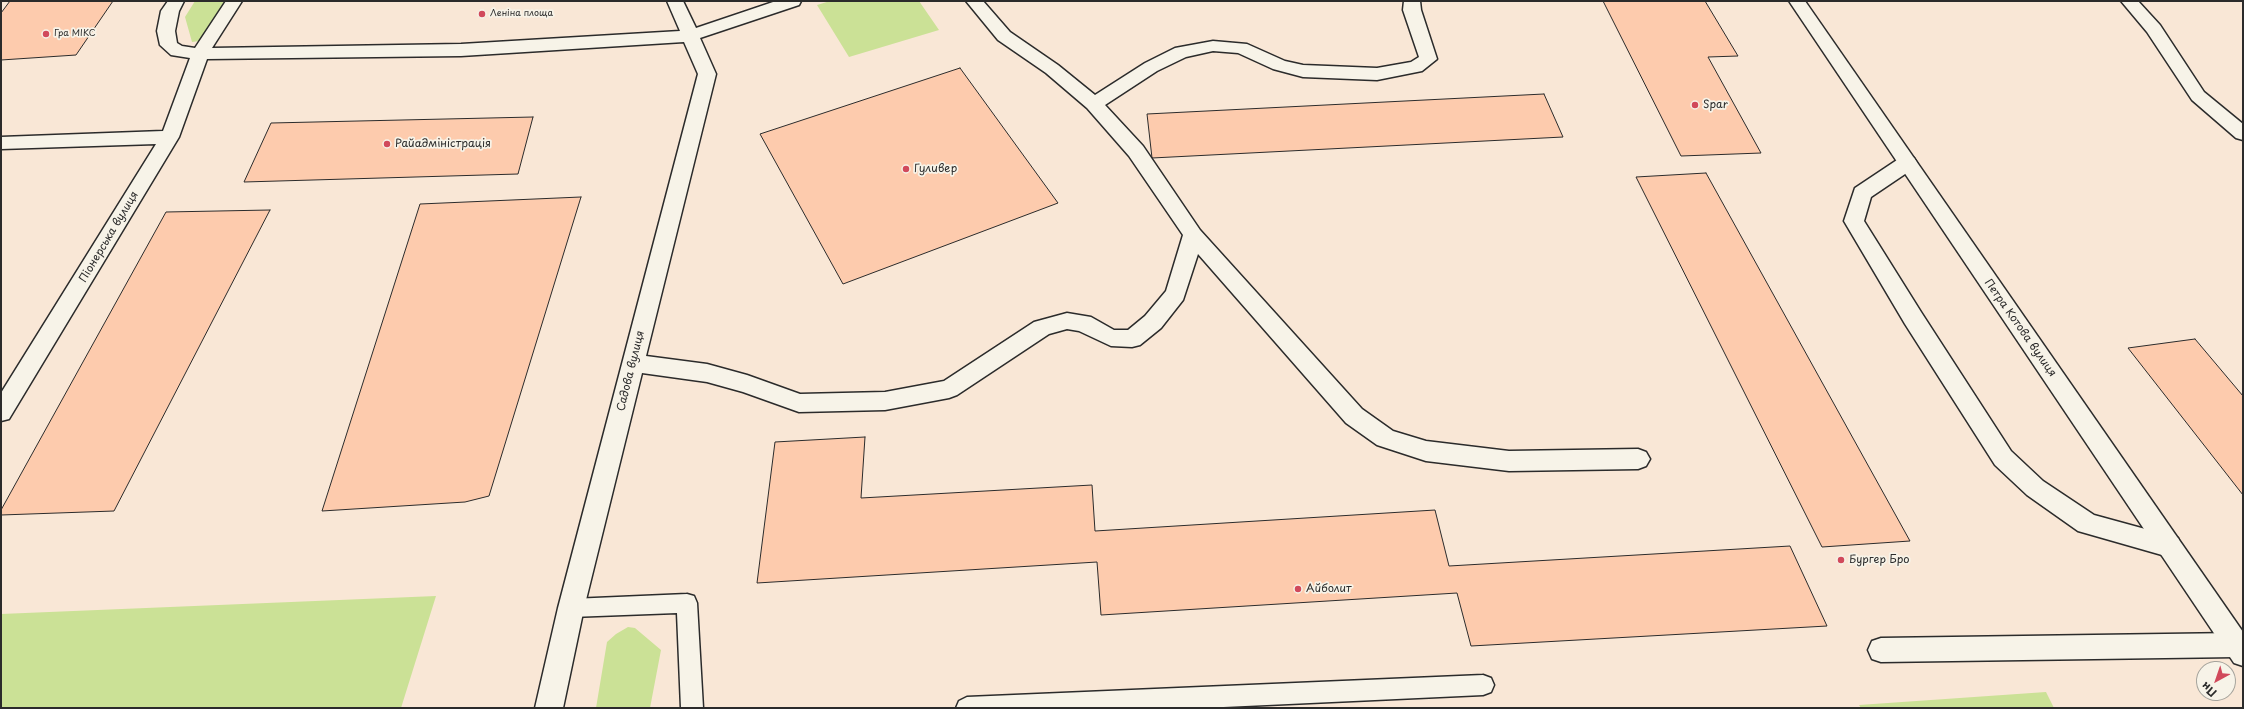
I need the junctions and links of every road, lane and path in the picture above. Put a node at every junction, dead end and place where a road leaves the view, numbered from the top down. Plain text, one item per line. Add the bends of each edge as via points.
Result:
1 (176, 1) edge
2 (234, 1) edge
3 (675, 1) edge
4 (793, 1) edge
5 (974, 1) edge
6 (1412, 1) edge
7 (1797, 1) edge
8 (2129, 1) edge
9 (690, 36) junction
10 (200, 54) junction
11 (1094, 104) junction
12 (2243, 134) edge
13 (170, 137) junction
14 (1, 143) edge
15 (1907, 163) junction
16 (1193, 235) junction
17 (633, 363) junction
18 (1, 412) edge
19 (1638, 459) dead end
20 (2169, 546) junction
21 (571, 608) junction
22 (1881, 650) dead end
23 (2240, 650) edge
24 (1482, 685) dead end
25 (549, 708) edge
26 (692, 708) edge
27 (967, 708) edge

1 - 10 main road via 170,11 166,31 169,45 177,50
2 - 10 main road, Піонерська вулиця
3 - 9 main road, Садова вулиця
4 - 9 main road
5 - 11 main road via 1004,36 1052,69
6 - 11 main road via 1412,10 1428,59 1416,68 1377,74 1303,71 1279,65 1241,48 1213,46 1181,52 1151,67
7 - 15 main road, Петра Котова вулиця
8 - 12 main road via 2154,29 2198,96
9 - 10 main road via 461,50
9 - 17 main road, Садова вулиця via 706,74
10 - 13 main road, Піонерська вулиця
11 - 16 main road via 1136,151
13 - 14 main road
13 - 18 main road, Піонерська вулиця
15 - 20 main road, Петра Котова вулиця
15 - 20 main road via 1862,193 1854,220 2003,458 2035,488 2087,524
16 - 17 main road via 1176,294 1153,322 1132,338 1111,338 1082,323 1067,321 1042,328 949,389 885,401 799,403 707,373
16 - 19 main road via 1354,416 1385,438 1426,451 1509,461
17 - 21 main road, Садова вулиця
20 - 23 main road, Петра Котова вулиця
21 - 25 main road, Садова вулиця
21 - 26 lane via 687,603
22 - 23 main road
24 - 27 lane

